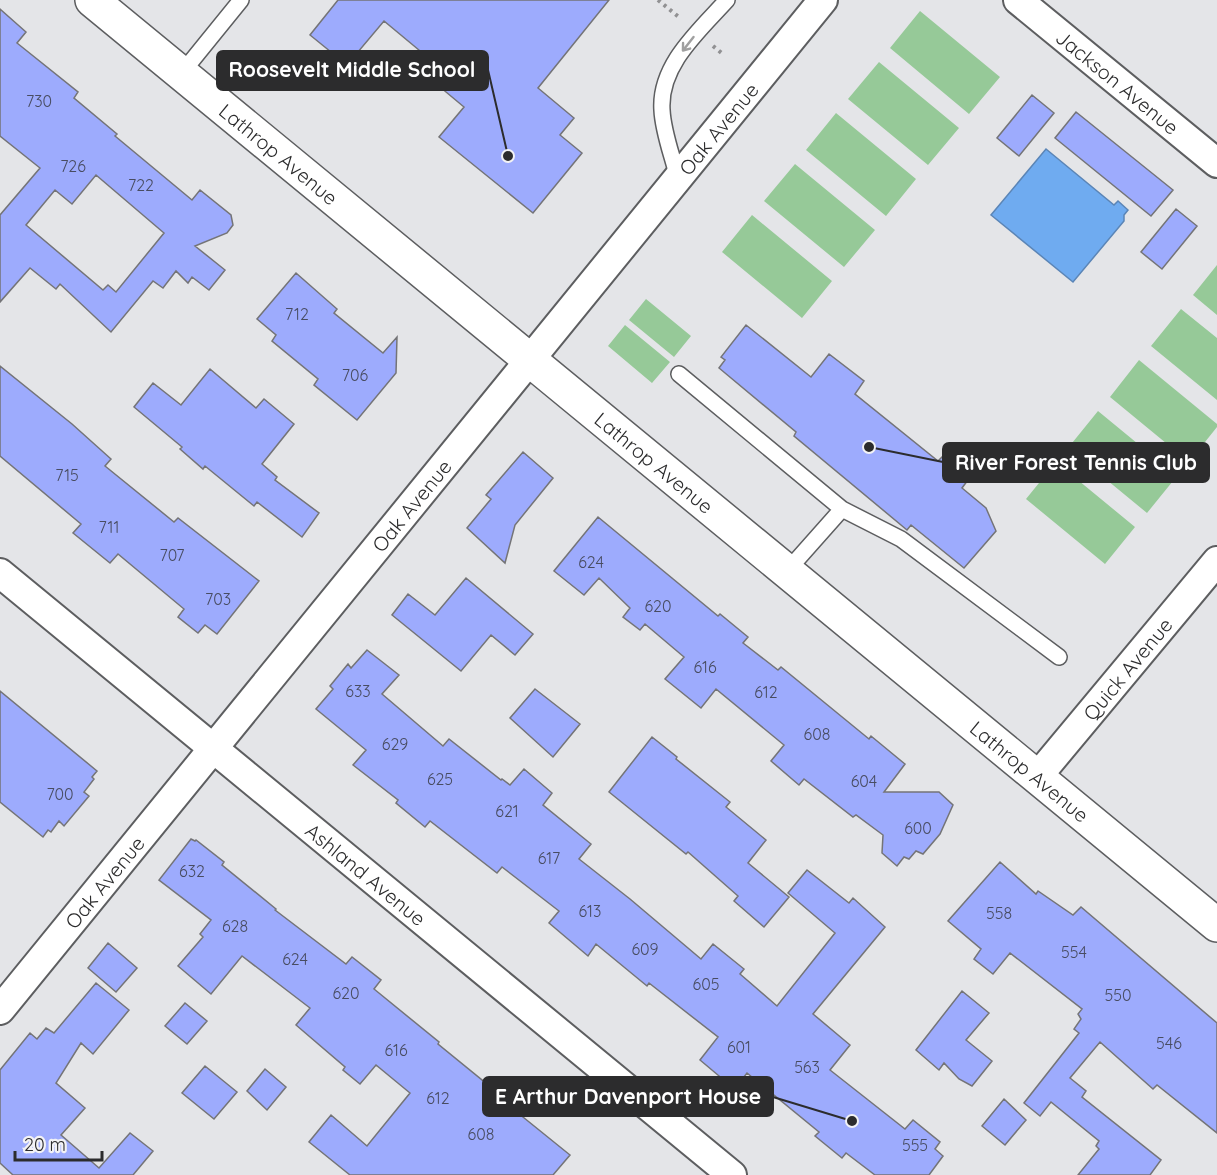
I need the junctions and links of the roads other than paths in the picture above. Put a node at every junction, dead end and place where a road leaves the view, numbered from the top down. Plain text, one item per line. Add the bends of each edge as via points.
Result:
1 (92, 0) edge
2 (241, 0) edge
3 (727, 0) edge
4 (823, 0) edge
5 (1018, 0) edge
6 (181, 74) junction
7 (1217, 163) edge
8 (678, 179) junction
9 (530, 360) junction
10 (679, 374) dead end
11 (842, 509) junction
12 (1217, 561) edge
13 (787, 571) junction
14 (0, 573) edge
15 (1059, 657) dead end
16 (212, 748) junction
17 (1037, 777) junction
18 (1217, 925) edge
19 (0, 1010) edge
20 (732, 1175) edge

1 - 6 street, Lathrop Avenue
2 - 6 lane
3 -> 8 lane via 674,63 663,87 662,111
4 - 8 street, Oak Avenue
5 - 7 street, Jackson Avenue
6 - 9 street, Lathrop Avenue
8 - 9 street, Oak Avenue
9 - 13 street, Lathrop Avenue
9 - 16 street, Oak Avenue
10 - 11 lane
11 - 13 lane
11 - 15 lane via 901,539
12 - 17 street, Quick Avenue
13 - 17 street, Lathrop Avenue
14 - 16 street, Ashland Avenue
16 - 19 street, Oak Avenue
16 - 20 street, Ashland Avenue
17 - 18 street, Lathrop Avenue

